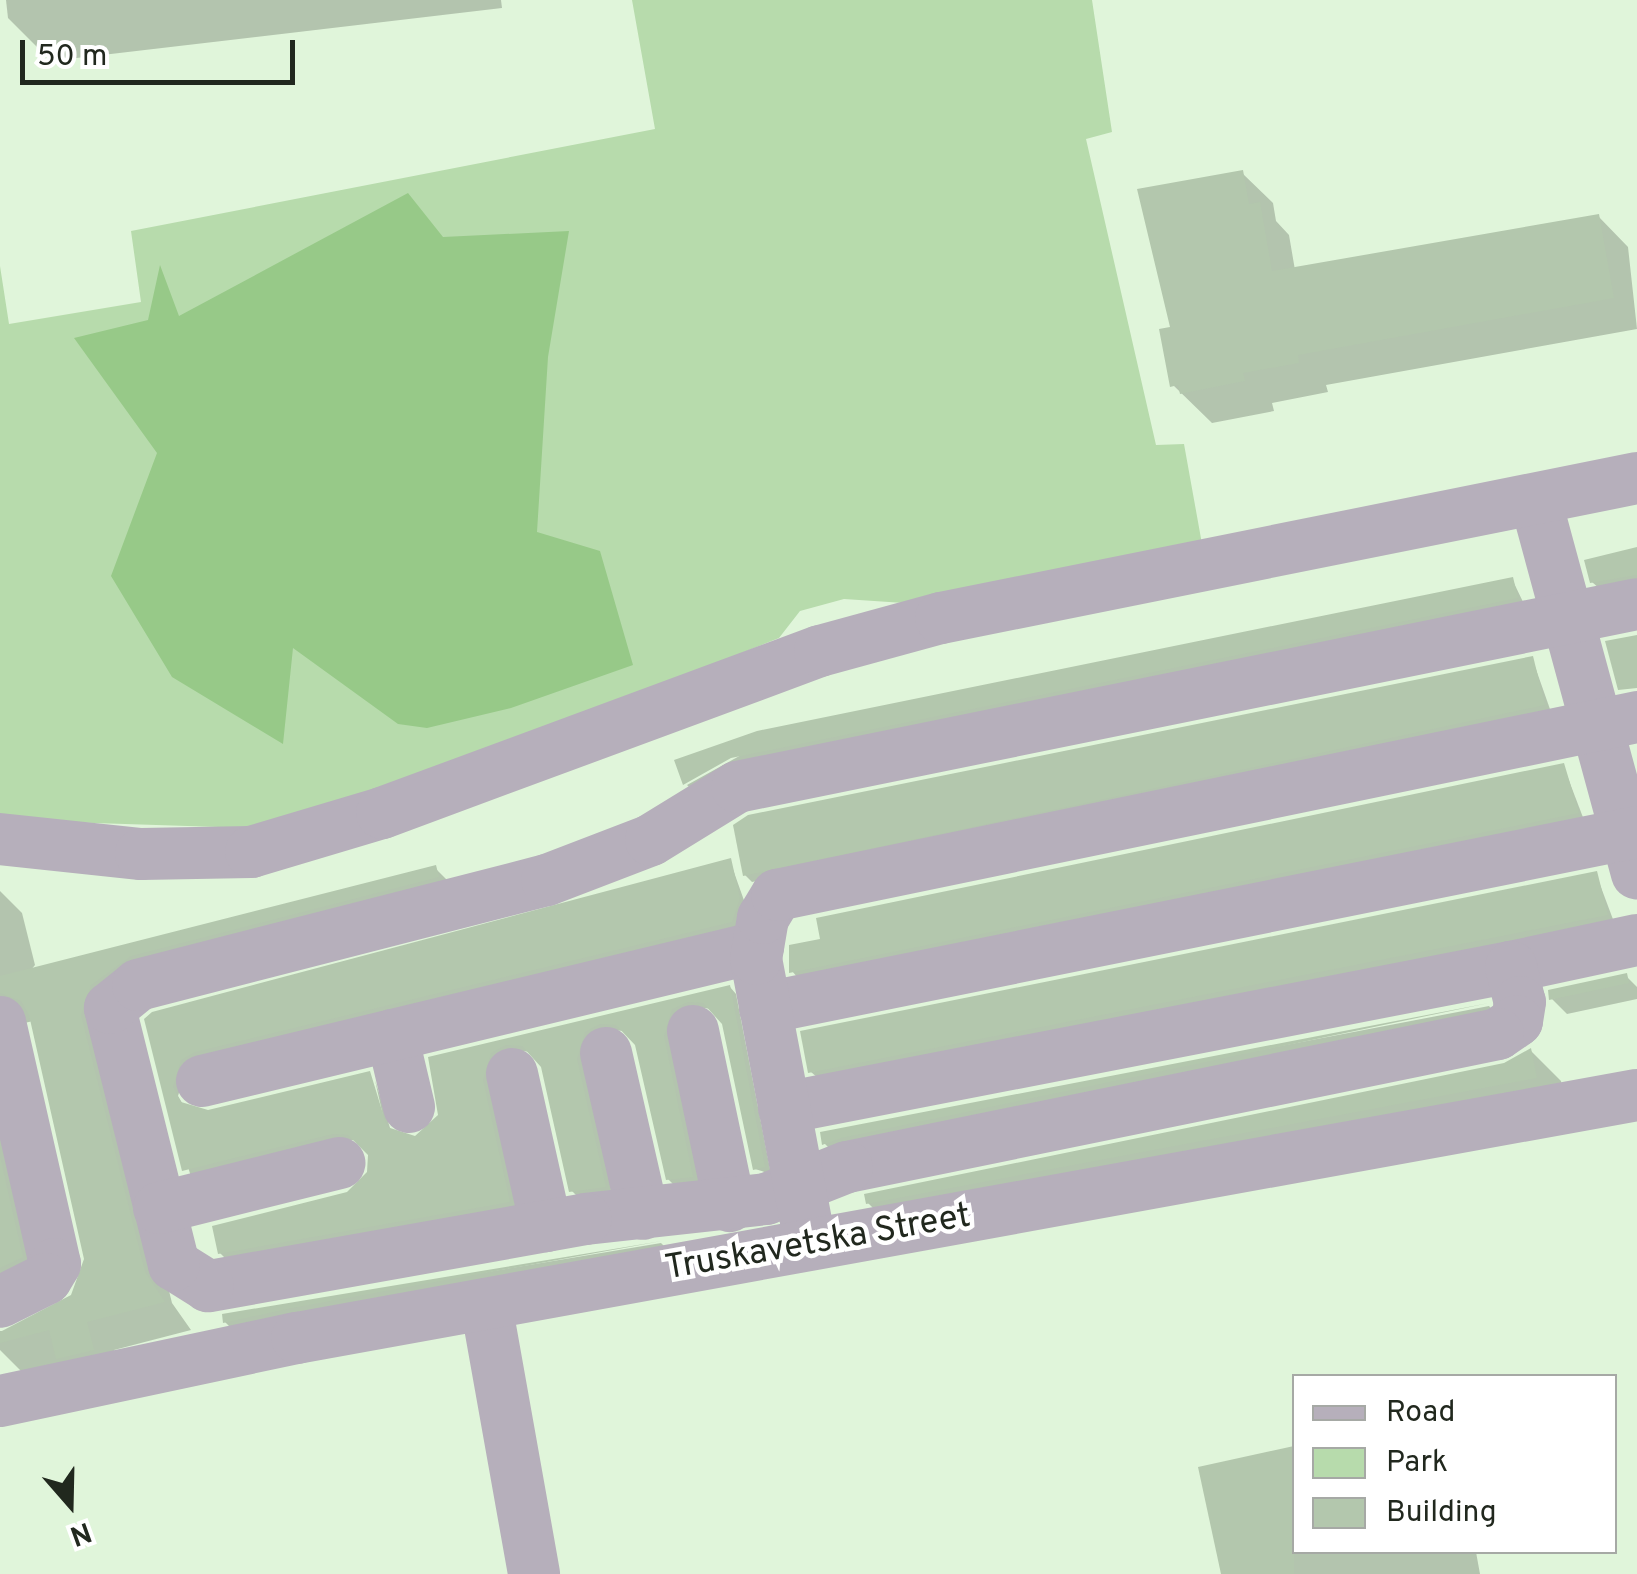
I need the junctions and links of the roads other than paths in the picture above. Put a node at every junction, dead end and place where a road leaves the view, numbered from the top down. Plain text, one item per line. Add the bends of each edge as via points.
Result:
1 (1634, 480) edge
2 (1536, 502) junction
3 (1637, 604) edge
4 (1568, 618) junction
5 (1617, 721) edge
6 (0, 838) edge
7 (1634, 846) edge
8 (1637, 940) edge
9 (758, 947) junction
10 (1511, 967) junction
11 (766, 1008) junction
12 (0, 1022) edge
13 (693, 1031) dead end
14 (392, 1035) junction
15 (606, 1053) dead end
16 (512, 1074) dead end
17 (202, 1081) dead end
18 (1637, 1095) edge
19 (409, 1107) dead end
20 (784, 1108) junction
21 (339, 1163) dead end
22 (799, 1186) junction
23 (730, 1206) junction
24 (160, 1208) junction
25 (642, 1214) junction
26 (546, 1226) junction
27 (810, 1244) junction
28 (0, 1302) edge
29 (486, 1304) junction
30 (0, 1401) edge
31 (534, 1574) edge

1 - 2 street
2 - 4 street
2 - 6 street via 941,618 820,651 382,813 251,852 140,854
3 - 4 street
4 - 5 street
4 - 24 street via 737,787 651,840 547,880 138,984 110,1008
5 - 7 street
5 - 9 street via 812,885 777,895 763,918
7 - 11 street
8 - 10 street
9 - 11 street
9 - 14 street
10 - 20 street
10 - 22 street via 1520,1002 1516,1021 1498,1034 847,1167
11 - 20 street
12 - 28 street via 55,1264 46,1279
13 - 23 street
14 - 17 street
14 - 19 street
15 - 25 street
16 - 26 street
18 - 27 street, Truskavetska Street
20 - 22 street
21 - 24 street
22 - 23 street
22 - 27 street
23 - 25 street
24 - 26 street via 174,1264 208,1286
25 - 26 street
27 - 29 street, Truskavetska Street
29 - 30 street, Truskavetska Street
29 - 31 street

